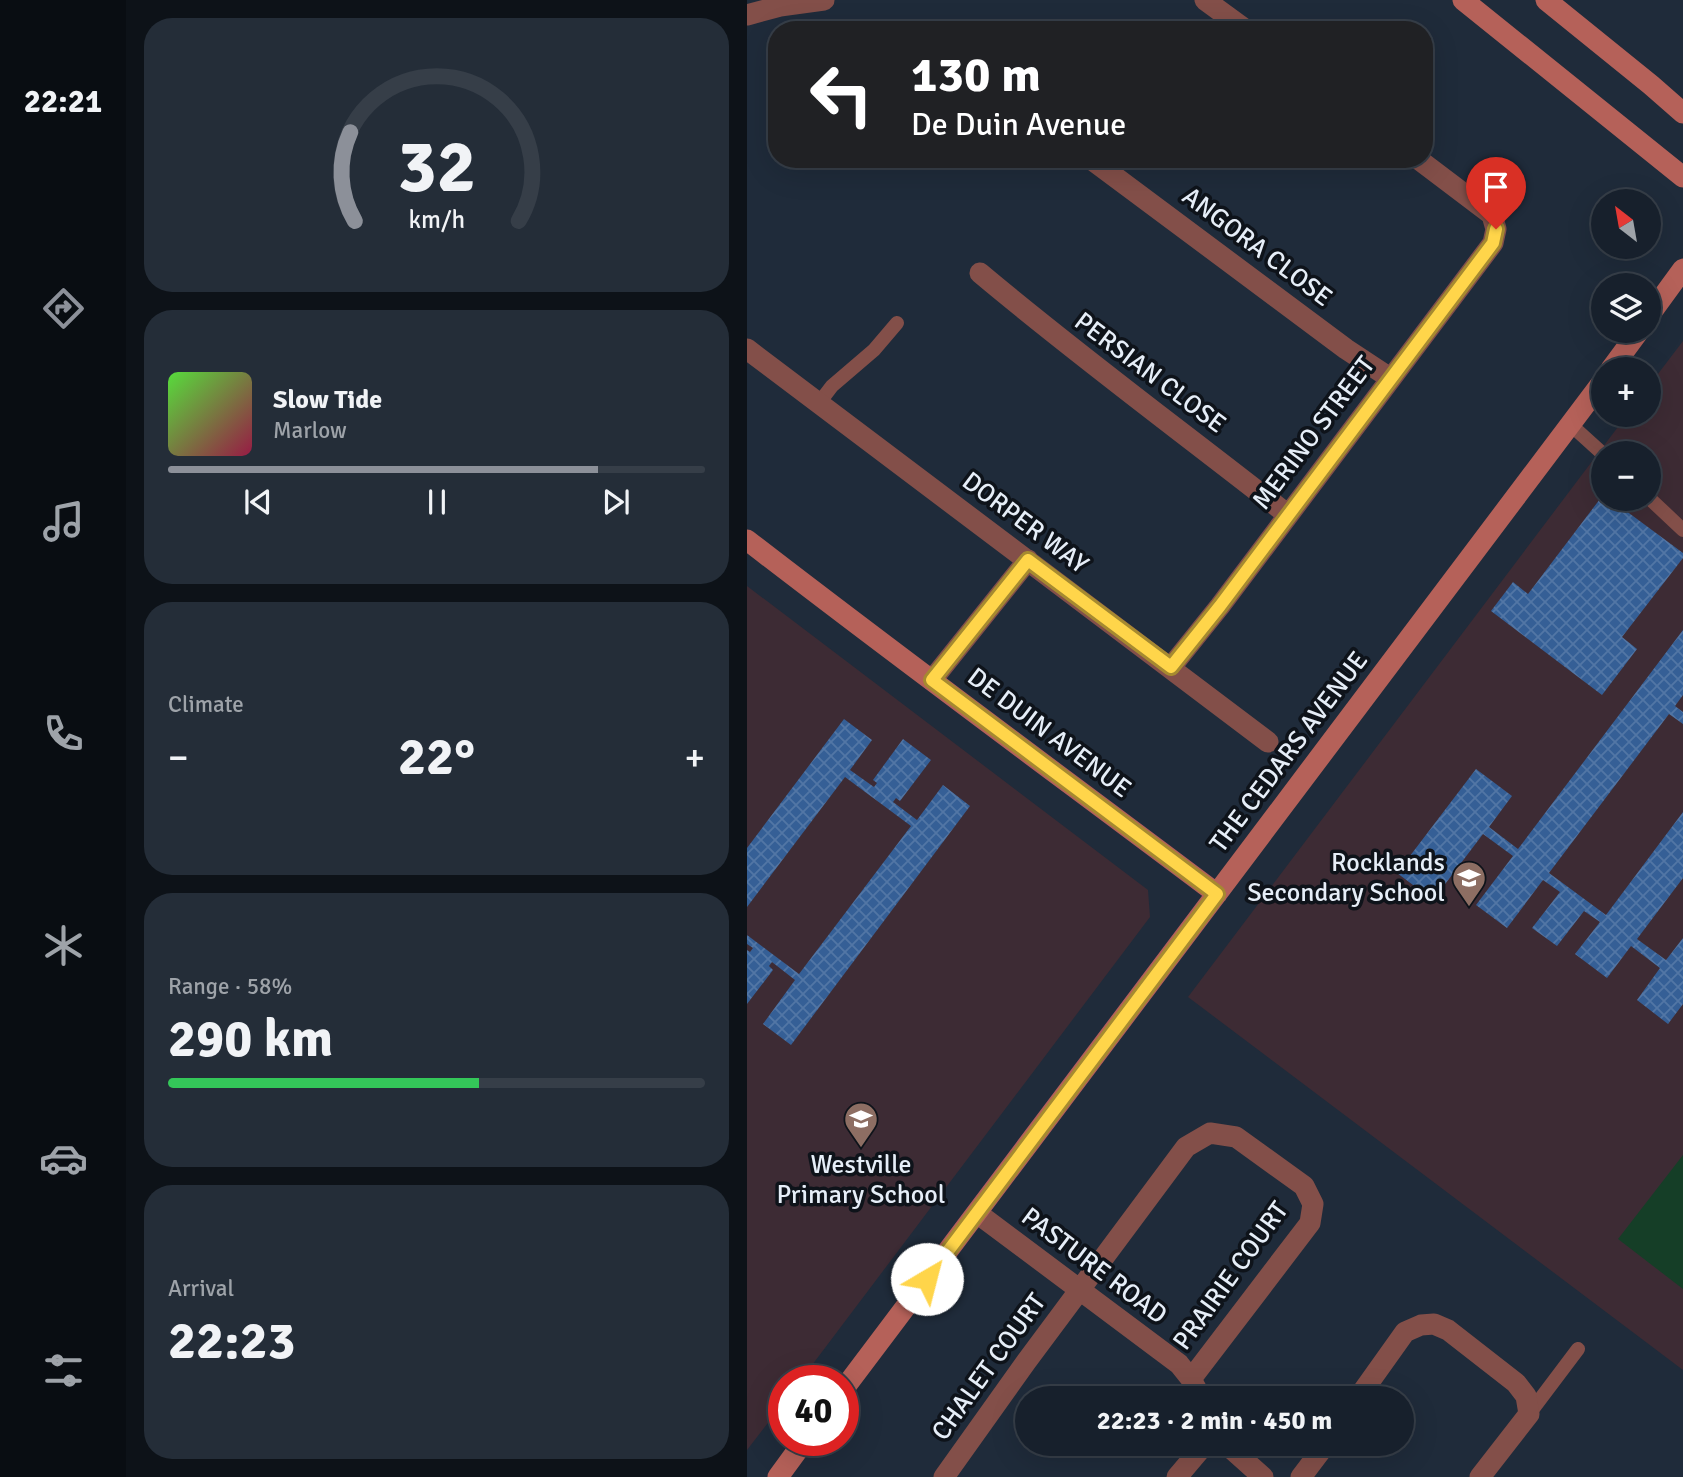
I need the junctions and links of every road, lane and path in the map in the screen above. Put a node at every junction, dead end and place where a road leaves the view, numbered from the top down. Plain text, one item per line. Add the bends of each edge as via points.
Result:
1 (825, 0) edge
2 (1205, 0) edge
3 (1463, 0) edge
4 (1546, 0) edge
5 (747, 15) edge
6 (1234, 21) edge
7 (1683, 113) edge
8 (1103, 168) edge
9 (1430, 168) edge
10 (1683, 177) edge
11 (1683, 269) edge
12 (980, 273) dead end
13 (1661, 299) edge
14 (897, 323) dead end
15 (747, 349) edge
16 (1390, 378) junction
17 (1591, 398) edge
18 (819, 403) junction
19 (1571, 425) junction
20 (1591, 443) edge
21 (1661, 510) edge
22 (1288, 515) junction
23 (1683, 530) edge
24 (747, 540) edge
25 (1028, 560) junction
26 (1171, 667) junction
27 (932, 680) junction
28 (1268, 742) dead end
29 (1217, 894) junction
30 (977, 1213) junction
31 (1080, 1290) junction
32 (1578, 1349) dead end
33 (859, 1369) edge
34 (1191, 1379) junction
35 (1195, 1386) edge
36 (1367, 1386) edge
37 (1529, 1414) junction
38 (793, 1456) edge
39 (1195, 1456) edge
40 (1239, 1456) edge
41 (1317, 1456) edge
42 (778, 1477) edge
43 (944, 1477) edge
44 (1177, 1477) edge
45 (1263, 1477) edge
46 (1301, 1477) edge
47 (1480, 1477) edge

1 - 5 street
2 - 6 street
3 - 10 street
4 - 7 street
8 - 16 street, ANGORA CLOSE
9 - 16 street, MERINO STREET via 1493,215 1496,229 1493,243
11 - 13 street
12 - 22 street, PERSIAN CLOSE
14 - 18 lane
15 - 18 street, DORPER WAY
16 - 22 street, MERINO STREET
17 - 19 street, THE CEDARS AVENUE
18 - 25 street, DORPER WAY
19 - 20 lane
19 - 29 street, THE CEDARS AVENUE
21 - 23 lane
22 - 26 street, MERINO STREET
24 - 27 street, DE DUIN AVENUE
25 - 26 street, DORPER WAY
25 - 27 street
26 - 28 street, DORPER WAY
27 - 29 street, DE DUIN AVENUE
29 - 30 street, THE CEDARS AVENUE
30 - 31 street, PASTURE ROAD
30 - 33 street, THE CEDARS AVENUE
31 - 34 street, PASTURE ROAD via 1179,1364
31 - 34 street, PRAIRIE COURT via 1186,1147 1210,1133 1236,1137 1303,1186 1313,1205 1310,1223
31 - 43 street, CHALET COURT
32 - 37 lane
34 - 35 street, PASTURE ROAD
36 - 37 street via 1405,1332 1434,1324 1516,1383 1526,1396
37 - 47 street
38 - 42 street
39 - 44 street
40 - 45 street
41 - 46 street

